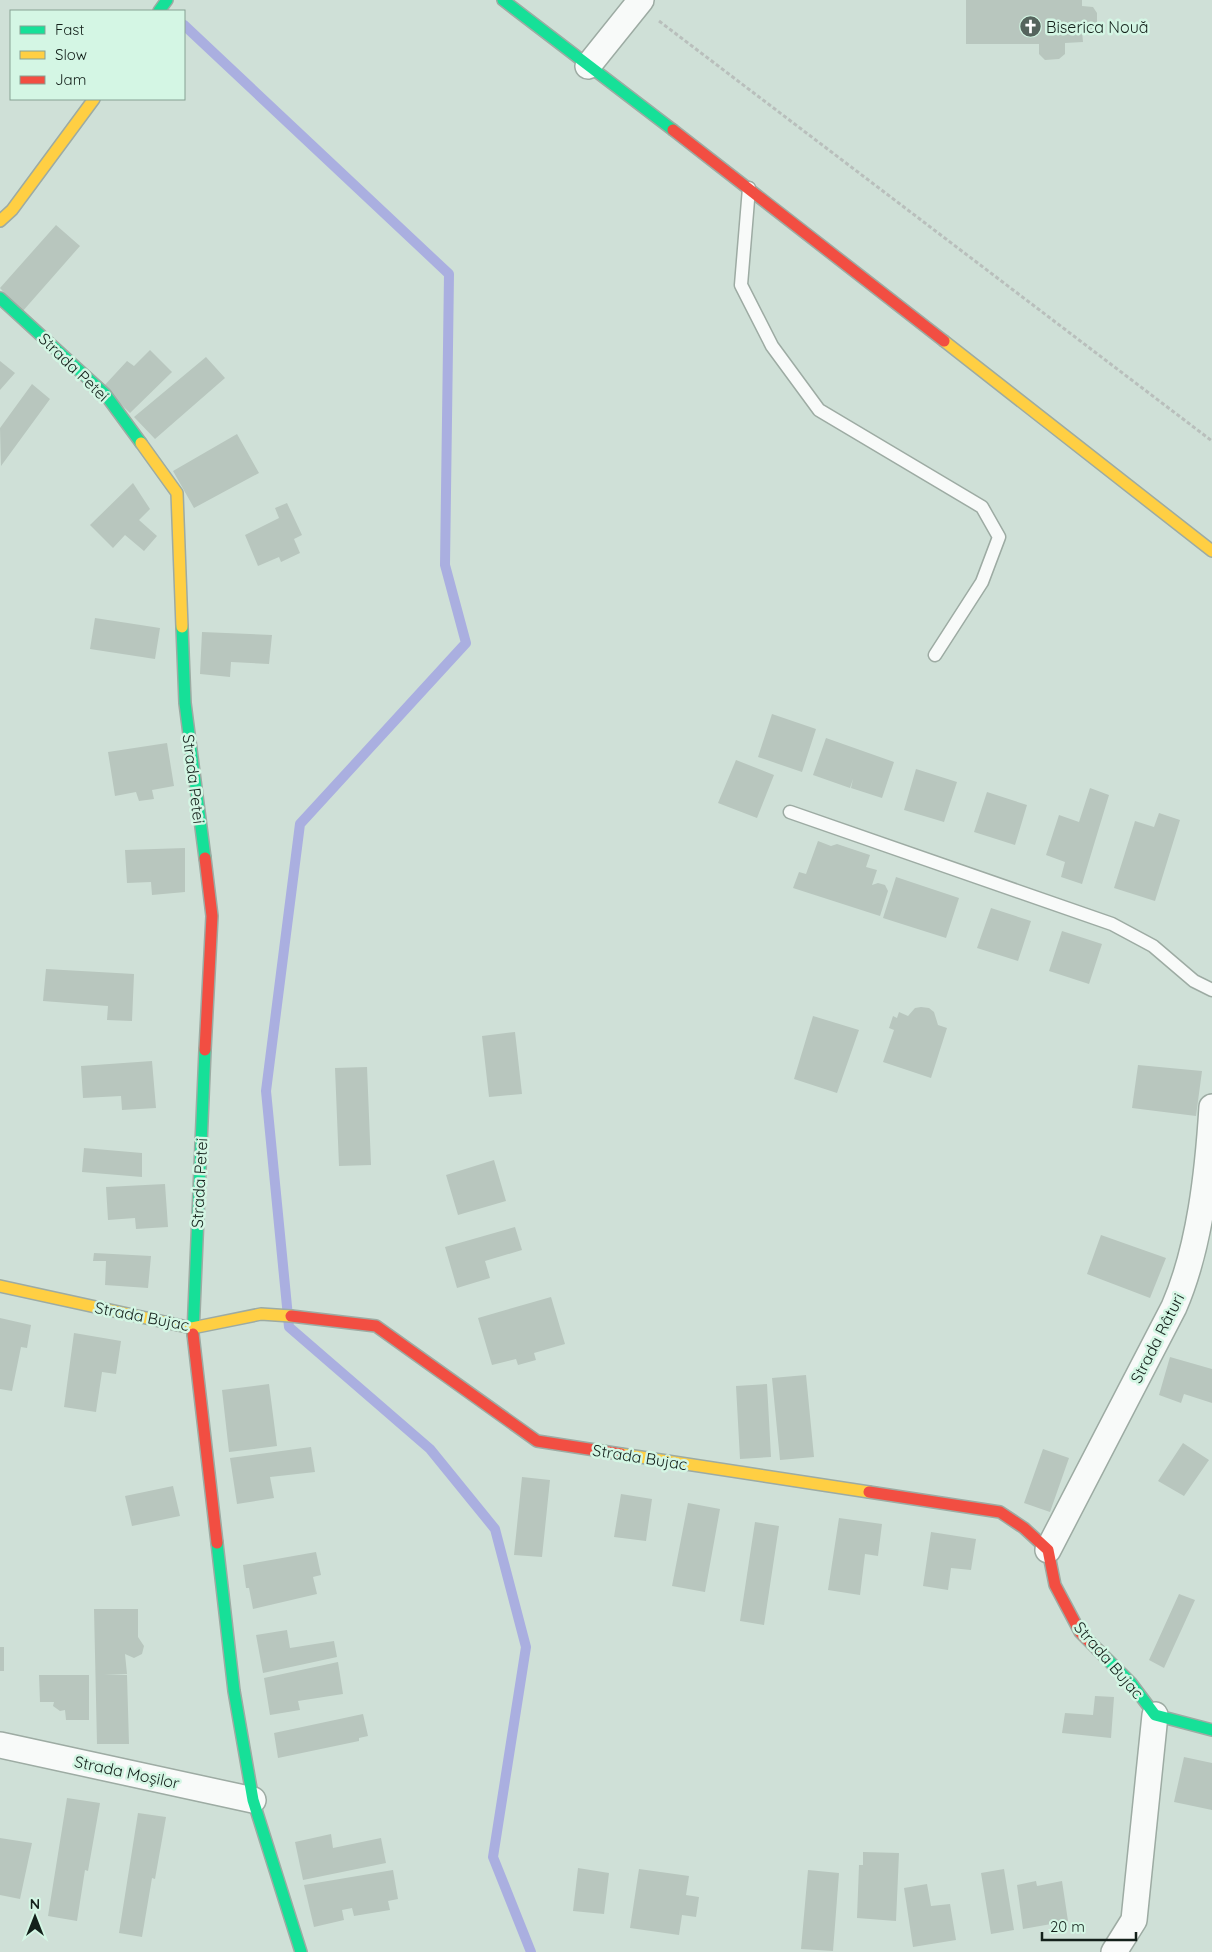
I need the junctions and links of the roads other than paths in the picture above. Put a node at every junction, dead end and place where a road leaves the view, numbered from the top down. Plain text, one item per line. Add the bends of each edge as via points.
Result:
1 (503, 0) edge
2 (639, 2) edge
3 (588, 66) junction
4 (93, 100) edge
5 (749, 188) junction
6 (0, 221) edge
7 (0, 298) edge
8 (1212, 551) edge
9 (935, 655) dead end
10 (790, 812) dead end
11 (1212, 990) edge
12 (1212, 1107) edge
13 (0, 1286) edge
14 (192, 1328) junction
15 (1048, 1550) junction
16 (1155, 1715) junction
17 (1212, 1730) edge
18 (0, 1746) edge
19 (253, 1800) junction
20 (302, 1952) edge
21 (1114, 1952) edge

1 - 3 street
2 - 3 street
3 - 5 street
4 - 6 street via 12,210
5 - 8 street
5 - 9 lane via 741,285 772,346 819,410 982,507 999,537 982,582
7 - 14 street, Strada Petei via 105,394 177,493 185,703 212,916
10 - 11 lane via 1112,924 1153,946 1194,981
12 - 15 street, Strada Râturi via 1196,1233 1185,1283
13 - 14 street, Strada Bujac
14 - 15 street, Strada Bujac via 261,1314 376,1326 537,1441 1000,1512
14 - 19 street, Strada Petei via 234,1691
15 - 16 street, Strada Bujac via 1055,1585 1080,1632 1131,1683
16 - 17 street, Strada Bujac
16 - 21 street via 1134,1920
18 - 19 street, Strada Moșilor
19 - 20 street, Strada Petei

